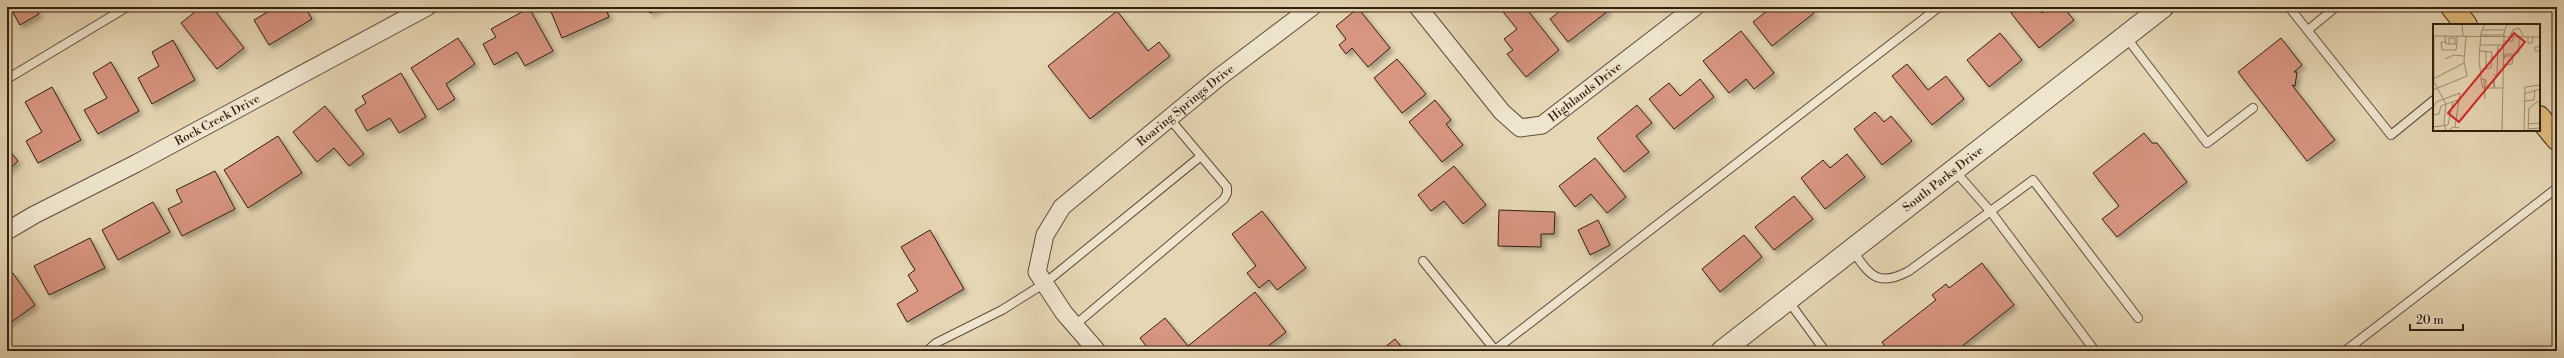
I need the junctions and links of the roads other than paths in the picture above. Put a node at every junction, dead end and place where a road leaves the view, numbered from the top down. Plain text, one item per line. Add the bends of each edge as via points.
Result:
1 (127, 7) edge
2 (427, 7) edge
3 (1312, 7) edge
4 (1418, 7) edge
5 (1695, 7) edge
6 (1939, 7) edge
7 (2163, 7) edge
8 (2289, 7) edge
9 (2336, 7) edge
10 (2452, 7) edge
11 (2465, 24) edge
12 (2308, 30) junction
13 (2126, 36) junction
14 (7, 79) edge
15 (2433, 101) edge
16 (2252, 108) dead end
17 (1169, 118) junction
18 (2540, 118) edge
19 (2557, 139) edge
20 (1201, 156) junction
21 (1954, 170) junction
22 (2557, 188) edge
23 (1991, 212) junction
24 (7, 232) edge
25 (1851, 249) junction
26 (1423, 261) dead end
27 (1045, 283) junction
28 (1787, 299) junction
29 (2138, 318) dead end
30 (1075, 325) junction
31 (927, 351) edge
32 (1097, 351) edge
33 (1722, 351) edge
34 (1825, 351) edge
35 (2095, 351) edge
36 (2345, 351) edge

1 - 14 lane
2 - 24 street, Rock Creek Drive via 137,163 34,215
3 - 17 street, Roaring Springs Drive
4 - 5 street, Highlands Drive via 1502,112 1520,128 1542,125
6 - 26 lane via 1495,350
7 - 13 street, South Parks Drive
8 - 12 lane
9 - 12 lane
10 - 11 main road
12 - 15 lane via 2391,135
13 - 16 lane via 2207,143
13 - 21 street, South Parks Drive
17 - 20 lane
17 - 27 street, Roaring Springs Drive via 1062,207 1045,235 1037,272
18 - 19 main road
20 - 27 lane
20 - 30 lane via 1227,187 1228,193 1224,199
21 - 23 lane
21 - 25 street, South Parks Drive
22 - 36 lane
23 - 25 lane via 1896,278 1879,279
23 - 29 lane via 2032,180
23 - 35 lane
25 - 28 street, South Parks Drive
27 - 30 street, Roaring Springs Drive
27 - 31 lane via 1002,310 936,343
28 - 33 street, South Parks Drive
28 - 34 lane
30 - 32 street, Roaring Springs Drive

